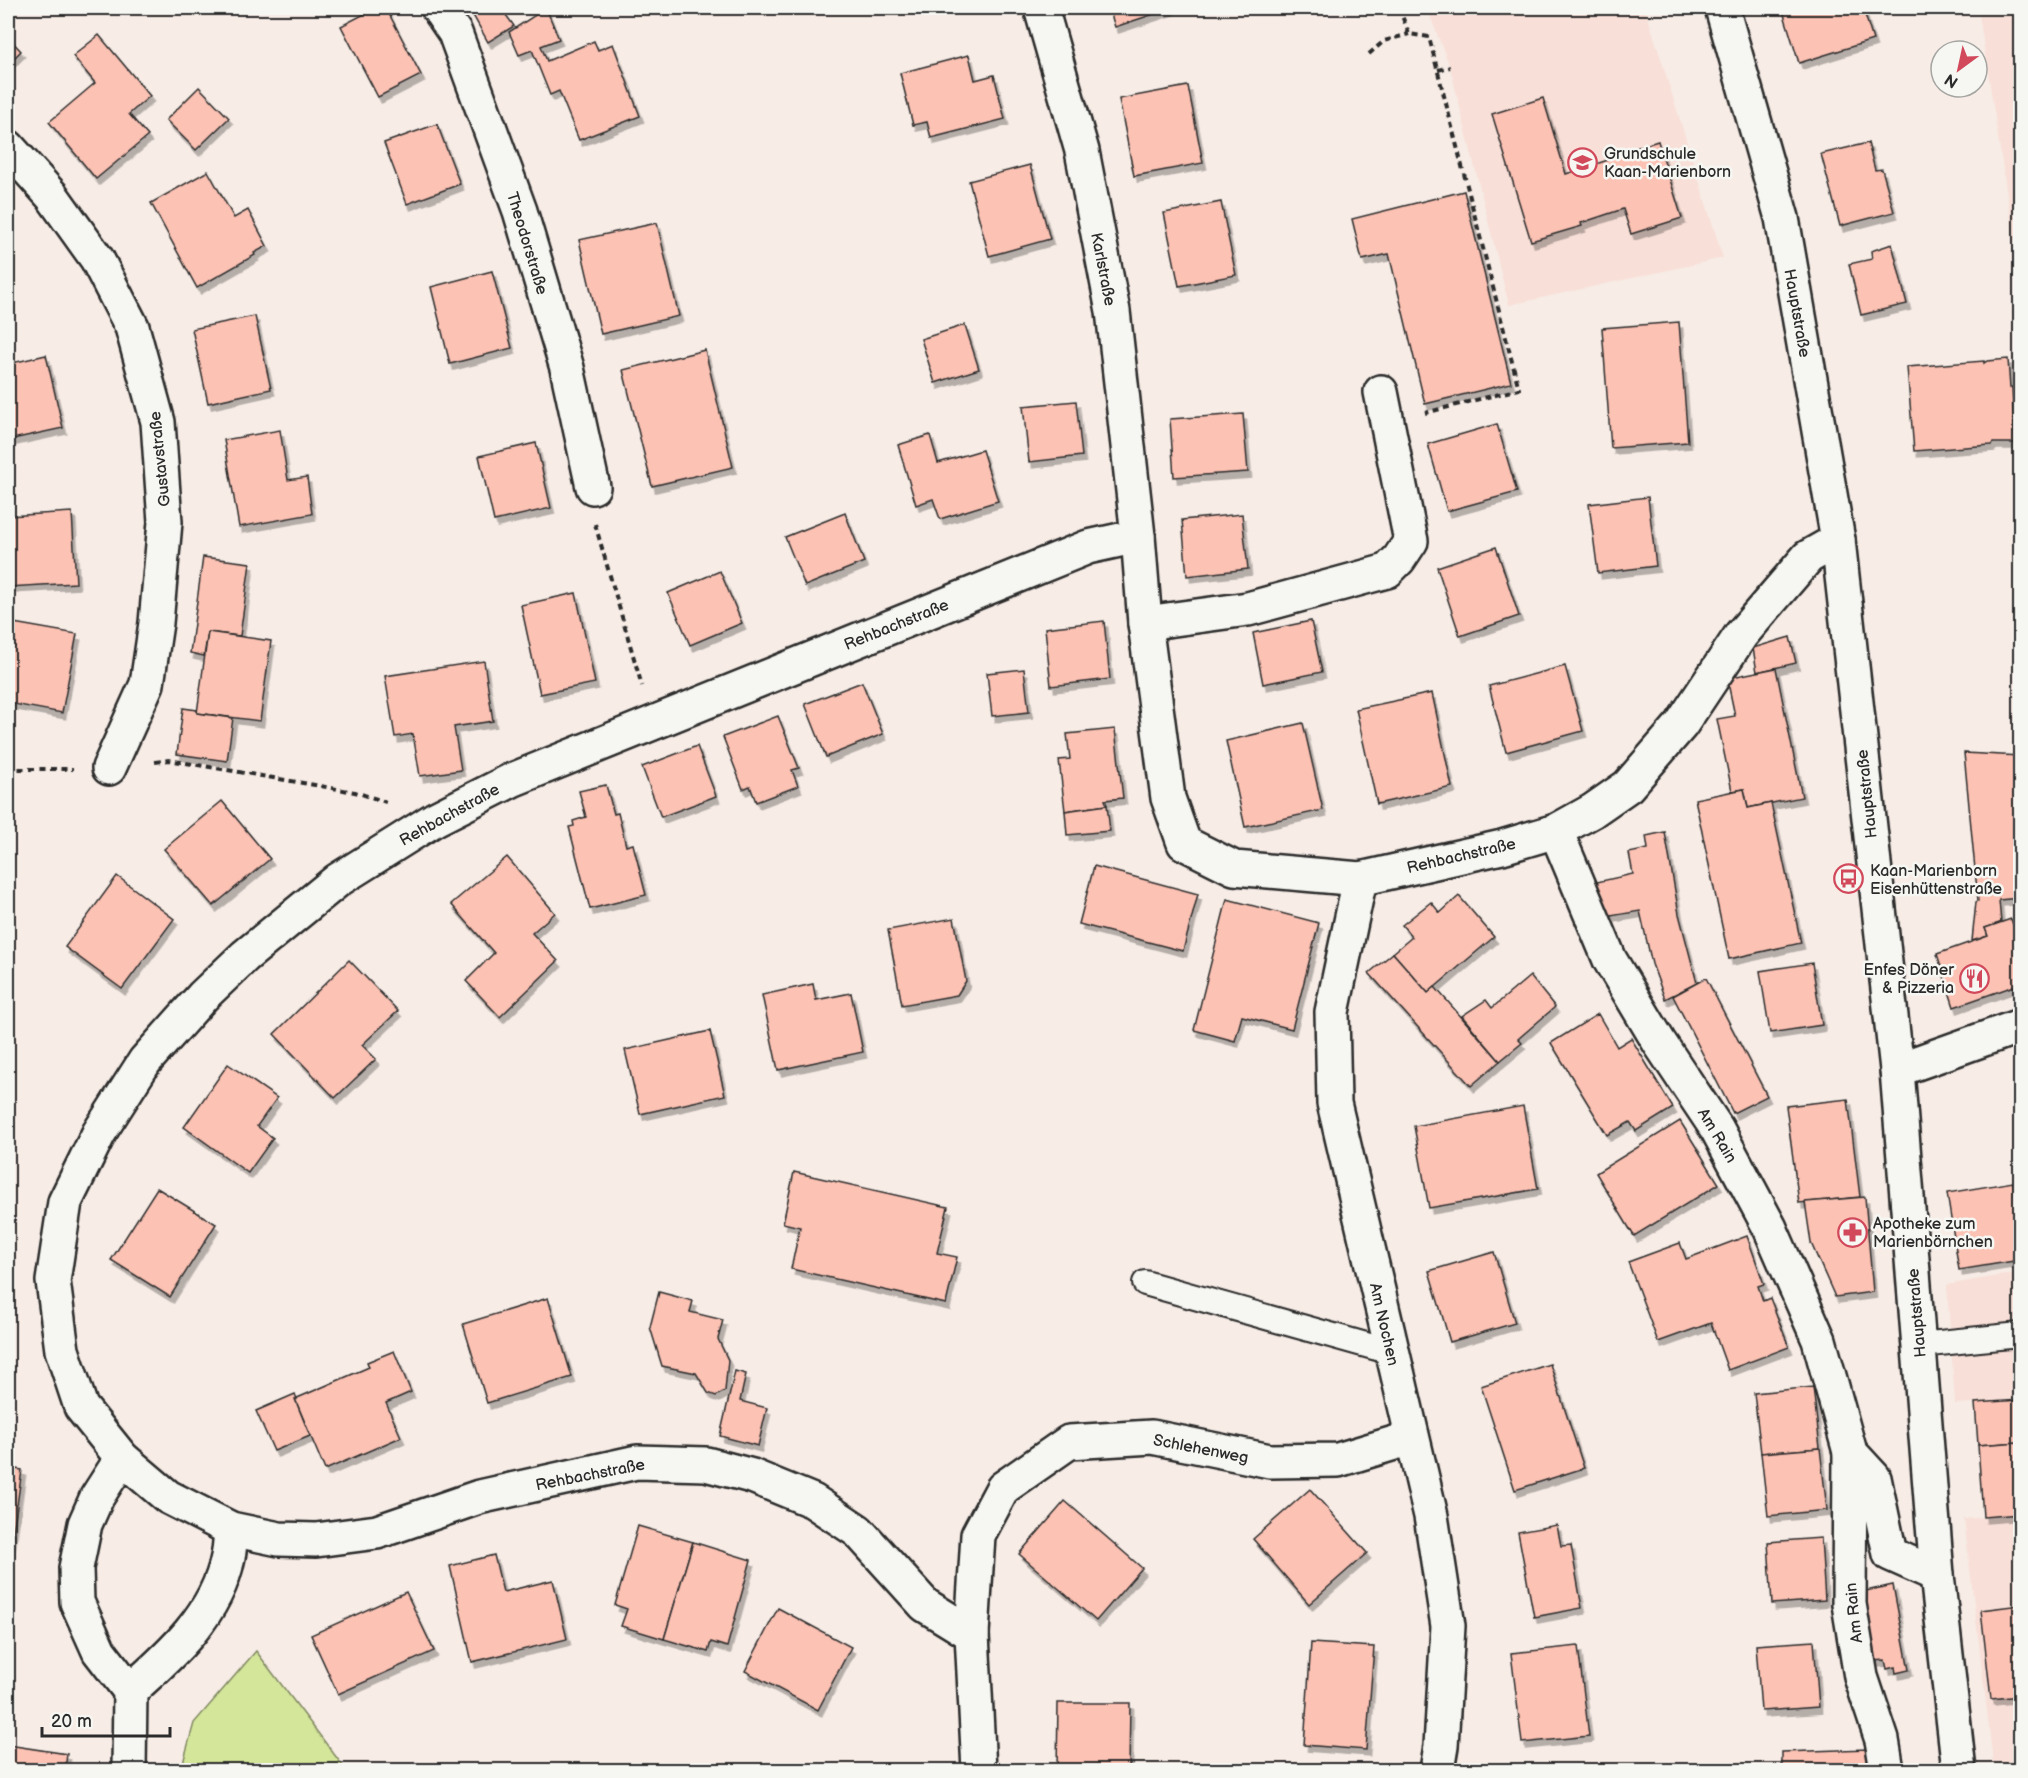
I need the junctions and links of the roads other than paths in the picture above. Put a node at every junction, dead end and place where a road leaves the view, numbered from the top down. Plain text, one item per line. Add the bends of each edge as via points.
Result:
1 (438, 8) edge
2 (1041, 8) edge
3 (1722, 8) edge
4 (8, 147) edge
5 (1381, 392) dead end
6 (593, 487) road end
7 (1138, 536) junction
8 (1838, 540) junction
9 (1145, 623) junction
10 (109, 768) dead end
11 (1556, 831) junction
12 (1360, 879) junction
13 (2020, 1026) edge
14 (1897, 1070) junction
15 (1145, 1283) dead end
16 (2020, 1335) edge
17 (1919, 1345) junction
18 (1391, 1352) junction
19 (1411, 1438) junction
20 (1850, 1452) junction
21 (122, 1458) junction
22 (231, 1529) junction
23 (1937, 1575) junction
24 (972, 1634) junction
25 (130, 1691) junction
26 (129, 1770) edge
27 (979, 1770) edge
28 (1437, 1770) edge
29 (1887, 1770) edge
30 (1959, 1770) edge

1 - 6 street, Theodorstraße via 455,33 520,211 567,368
2 - 7 street, Karlstraße via 1082,151 1113,311
3 - 8 street, Hauptstraße via 1782,218
4 - 10 street, Gustavstraße via 52,196 97,259 132,327 158,422 165,522 156,623 147,684
5 - 9 street via 1411,541 1400,559 1387,571 1248,609
7 - 9 street, Rehbachstraße
7 - 21 street, Rehbachstraße via 1088,547 512,780 435,819 338,880 245,956 203,996 146,1061 99,1133 65,1202 53,1281 62,1350 81,1407
8 - 11 street, Rehbachstraße via 1808,557 1740,634 1681,725 1628,786
8 - 14 street, Hauptstraße
9 - 12 street, Rehbachstraße via 1168,798 1184,843 1233,868
11 - 12 street, Rehbachstraße
11 - 20 street, Am Rain via 1610,960 1717,1129 1770,1228 1819,1340
12 - 18 street, Am Nochen via 1332,1012 1334,1103
13 - 14 street
14 - 17 street, Hauptstraße
15 - 18 lane
16 - 17 lane
17 - 23 street, Hauptstraße
18 - 19 street, Am Nochen
19 - 24 street, Schlehenweg via 1338,1460 1270,1461 1152,1437 1069,1442 1003,1488 978,1535
19 - 28 street, Am Nochen via 1431,1516 1448,1626
20 - 23 street, Am Rain via 1874,1478 1890,1554
20 - 29 street, Am Rain via 1849,1604 1861,1677 1882,1740
21 - 22 street, Rehbachstraße via 168,1497
21 - 25 street via 85,1524 76,1568 76,1602 99,1651
22 - 24 street, Rehbachstraße via 279,1539 316,1540 377,1532 479,1497 637,1462 706,1464 752,1476 813,1501 858,1531 925,1605
22 - 25 street via 225,1566 207,1607 190,1634
23 - 30 street, Hauptstraße
24 - 27 street, Schlehenweg
25 - 26 street

